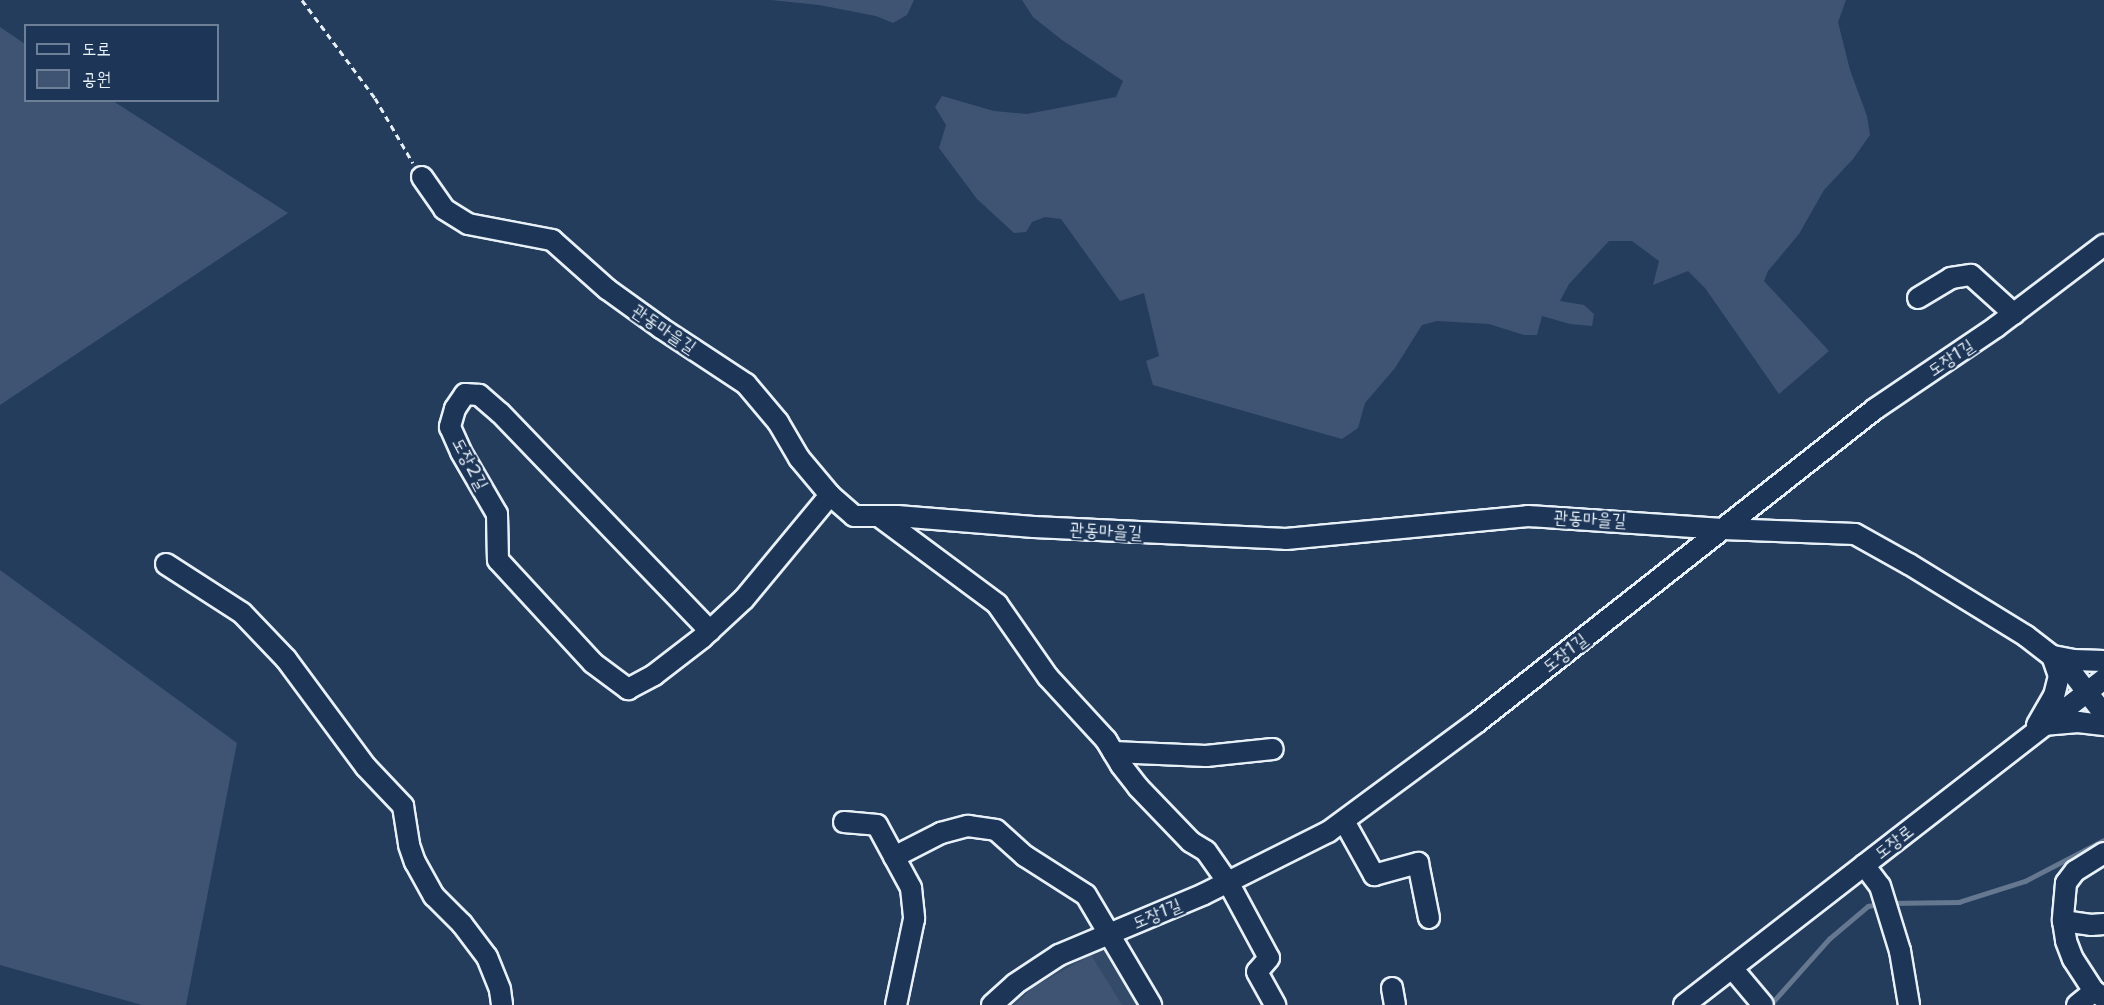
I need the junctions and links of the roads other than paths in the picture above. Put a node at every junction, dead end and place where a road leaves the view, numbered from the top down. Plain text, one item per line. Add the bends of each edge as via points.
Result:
1 (422, 177) road end
2 (2104, 245) edge
3 (1918, 298) dead end
4 (2014, 314) junction
5 (831, 495) junction
6 (880, 517) junction
7 (1723, 529) junction
8 (166, 564) dead end
9 (710, 631) junction
10 (2052, 656) junction
11 (2104, 661) edge
12 (2104, 679) edge
13 (2088, 690) junction
14 (2104, 714) edge
15 (2104, 725) edge
16 (2039, 728) junction
17 (1273, 748) dead end
18 (1113, 752) junction
19 (1344, 821) junction
20 (844, 822) dead end
21 (2104, 854) edge
22 (894, 857) junction
23 (1864, 865) junction
24 (1228, 882) junction
25 (1429, 918) dead end
26 (2063, 921) junction
27 (2104, 924) edge
28 (1111, 934) junction
29 (1732, 968) junction
30 (2099, 994) edge
31 (1760, 1002) edge
32 (502, 1005) edge
33 (896, 1005) edge
34 (992, 1005) edge
35 (1150, 1005) edge
36 (1275, 1005) edge
37 (1684, 1005) edge
38 (1909, 1005) edge
39 (2077, 1005) edge

1 - 5 street, 관동마을길 via 444,209 468,224 552,240 607,289 746,384
2 - 4 street, 도장1길
3 - 4 street via 1951,278 1971,275
4 - 7 street, 도장1길 via 1875,409
5 - 6 street, 관동마을길 via 854,516
5 - 9 street, 도장2길 via 744,599
6 - 7 street, 관동마을길 via 1286,539 1528,516
6 - 18 street via 997,603 1048,677 1079,707
7 - 10 street, 관동마을길 via 1855,534
7 - 19 street, 도장1길
8 - 32 street via 242,613 286,659 366,766 403,806 408,845 415,862 434,896 487,957
9 - 9 street, 도장2길 via 654,675 628,689 593,663 498,560 497,514 450,427 465,394 479,395 500,413
10 - 11 street
10 - 13 street, 관동마을길
10 - 16 street via 2059,676
12 - 13 street, 도장로
13 - 14 street, 관동마을길
13 - 16 street, 도장로
15 - 16 street via 2078,722
16 - 23 street, 도장로
17 - 18 street via 1206,756
18 - 24 street via 1138,787 1191,842 1206,851
19 - 24 street, 도장1길
19 - 25 street via 1374,874 1418,863
20 - 22 street via 878,825
21 - 26 street via 2075,870 2066,883
22 - 28 street via 941,834 968,826 996,830 1025,856 1086,895
22 - 33 street via 911,888 914,919
23 - 29 street, 도장로
23 - 38 street via 1880,886 1900,951
24 - 28 street, 도장1길
24 - 36 street via 1269,957 1257,972
26 - 27 street
26 - 30 street via 2073,959
28 - 34 street, 도장1길 via 1059,955 1015,984
28 - 35 street
29 - 31 street
29 - 37 street, 도장로
30 - 39 street

